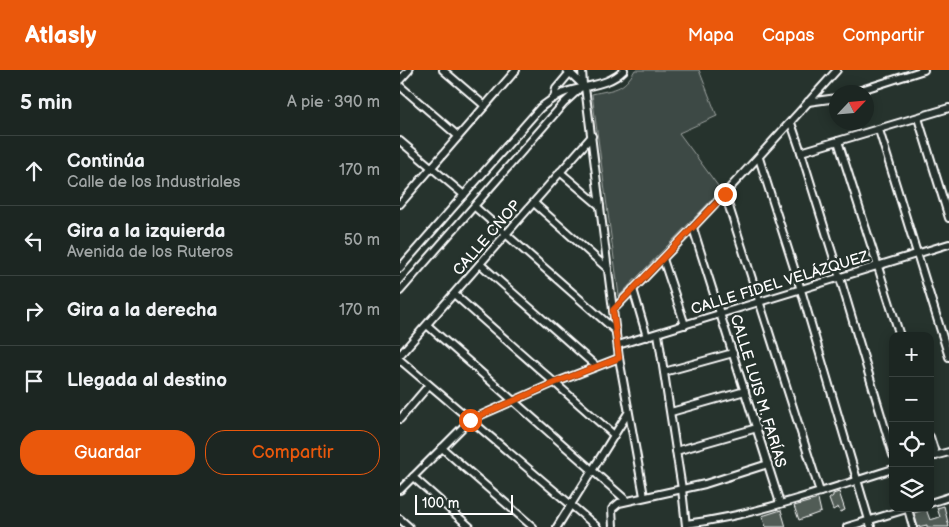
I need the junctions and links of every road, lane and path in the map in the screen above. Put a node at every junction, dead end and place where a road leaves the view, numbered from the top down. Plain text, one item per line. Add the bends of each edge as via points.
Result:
1 (409, 70) edge
2 (444, 70) edge
3 (582, 70) edge
4 (624, 70) edge
5 (837, 70) edge
6 (924, 70) edge
7 (512, 71) edge
8 (570, 71) edge
9 (400, 80) edge
10 (400, 86) edge
11 (584, 86) junction
12 (874, 86) edge
13 (578, 90) junction
14 (554, 98) junction
15 (829, 99) edge
16 (808, 102) junction
17 (545, 104) junction
18 (484, 106) junction
19 (949, 108) edge
20 (554, 114) junction
21 (918, 118) junction
22 (791, 123) junction
23 (879, 130) junction
24 (458, 136) junction
25 (592, 136) junction
26 (400, 142) edge
27 (838, 142) junction
28 (801, 152) junction
29 (759, 158) junction
30 (431, 168) junction
31 (560, 172) junction
32 (725, 194) junction
33 (464, 195) junction
34 (534, 203) junction
35 (400, 204) edge
36 (600, 206) junction
37 (475, 207) junction
38 (949, 218) edge
39 (693, 228) junction
40 (507, 234) junction
41 (949, 244) edge
42 (916, 254) junction
43 (663, 259) junction
44 (480, 264) junction
45 (878, 266) junction
46 (400, 268) edge
47 (608, 269) junction
48 (840, 278) junction
49 (633, 289) junction
50 (801, 290) junction
51 (400, 291) edge
52 (454, 294) junction
53 (761, 302) junction
54 (613, 310) junction
55 (721, 314) junction
56 (427, 325) junction
57 (685, 325) junction
58 (616, 331) junction
59 (899, 332) edge
60 (658, 334) junction
61 (647, 337) junction
62 (618, 345) junction
63 (733, 353) junction
64 (400, 355) edge
65 (949, 357) edge
66 (619, 358) junction
67 (400, 360) edge
68 (596, 366) junction
69 (664, 372) junction
70 (554, 383) junction
71 (429, 385) junction
72 (746, 391) junction
73 (512, 401) junction
74 (670, 412) junction
75 (628, 413) junction
76 (400, 419) edge
77 (470, 420) junction
78 (757, 428) junction
79 (614, 435) junction
80 (889, 442) edge
81 (442, 448) junction
82 (676, 451) junction
83 (949, 452) edge
84 (934, 456) edge
85 (768, 464) junction
86 (592, 468) junction
87 (889, 470) edge
88 (413, 477) junction
89 (858, 480) junction
90 (400, 490) edge
91 (682, 490) junction
92 (820, 492) junction
93 (644, 496) junction
94 (949, 498) edge
95 (626, 500) junction
96 (934, 501) edge
97 (780, 503) junction
98 (571, 505) junction
99 (899, 512) edge
100 (910, 512) edge
101 (400, 519) edge
102 (870, 524) edge
103 (686, 525) edge
104 (409, 527) edge
105 (470, 527) edge
106 (533, 527) edge
107 (557, 527) edge
108 (597, 527) edge
109 (613, 527) edge
110 (847, 527) edge
111 (913, 527) edge

1 - 9 street
2 - 18 street
3 - 11 street
4 - 11 street via 608,80
5 - 16 street
6 - 12 street
7 - 18 street
8 - 11 street
8 - 14 street via 556,89
10 - 24 street
11 - 13 street
11 - 25 street
13 - 14 street via 567,91
13 - 20 street
14 - 17 street
15 - 16 street
16 - 22 street
17 - 20 street via 552,107
17 - 33 street
18 - 24 street
19 - 21 street
20 - 37 street
21 - 23 street
21 - 38 street
22 - 28 street
22 - 29 street
23 - 27 street
23 - 42 street
24 - 30 street
25 - 31 street, CALLE CNOP
25 - 36 street
26 - 30 street
27 - 28 street
27 - 45 street
28 - 48 street
29 - 32 street
29 - 50 street
30 - 33 street
30 - 35 street
31 - 34 street, CALLE CNOP
31 - 36 street
32 - 39 street
32 - 53 street
33 - 46 street
34 - 40 street, CALLE CNOP
34 - 47 street
36 - 47 street
37 - 40 street
37 - 51 street
39 - 43 street
39 - 55 street, CALLE LUIS M. FARÍAS
40 - 44 street, CALLE CNOP
40 - 58 street
41 - 42 street, CALLE FIDEL VELÁZQUEZ
42 - 45 street, CALLE FIDEL VELÁZQUEZ
42 - 65 street
43 - 49 street
43 - 57 street
44 - 52 street, CALLE CNOP
44 - 68 street
45 - 48 street, CALLE FIDEL VELÁZQUEZ
45 - 59 street
47 - 54 street
48 - 50 street, CALLE FIDEL VELÁZQUEZ
48 - 80 street
49 - 54 street
49 - 61 street
50 - 53 street, CALLE FIDEL VELÁZQUEZ
50 - 89 street
52 - 56 street, CALLE CNOP
52 - 70 street
53 - 55 street, CALLE FIDEL VELÁZQUEZ
53 - 92 street
54 - 58 street
55 - 57 street, CALLE FIDEL VELÁZQUEZ
55 - 63 street, CALLE LUIS M. FARÍAS
56 - 64 street, CALLE CNOP
56 - 73 street
57 - 60 street, CALLE FIDEL VELÁZQUEZ
58 - 62 street
60 - 61 street, CALLE FIDEL VELÁZQUEZ
60 - 69 street
61 - 62 street, CALLE FIDEL VELÁZQUEZ
62 - 66 street
63 - 69 street
63 - 72 street, CALLE LUIS M. FARÍAS
66 - 68 street
66 - 75 street
67 - 71 street
68 - 70 street
69 - 74 street
70 - 73 street
70 - 79 street
71 - 76 street
71 - 77 street
72 - 74 street
72 - 78 street, CALLE LUIS M. FARÍAS
73 - 77 street
73 - 86 street
74 - 82 street
75 - 79 street
75 - 93 street
77 - 81 street
77 - 98 street
78 - 82 street
78 - 85 street, CALLE LUIS M. FARÍAS
79 - 86 street
81 - 88 street
81 - 106 street
82 - 91 street
83 - 84 street
85 - 91 street
85 - 97 street, CALLE LUIS M. FARÍAS
86 - 95 street
86 - 98 street
87 - 89 street
88 - 90 street
88 - 105 street
89 - 92 street
89 - 102 street
91 - 93 street
91 - 103 street
92 - 97 street
93 - 95 street
94 - 96 street
95 - 109 street via 613,506
97 - 103 street
98 - 107 street
98 - 108 street
99 - 102 street
100 - 111 street
101 - 104 street
102 - 110 street

